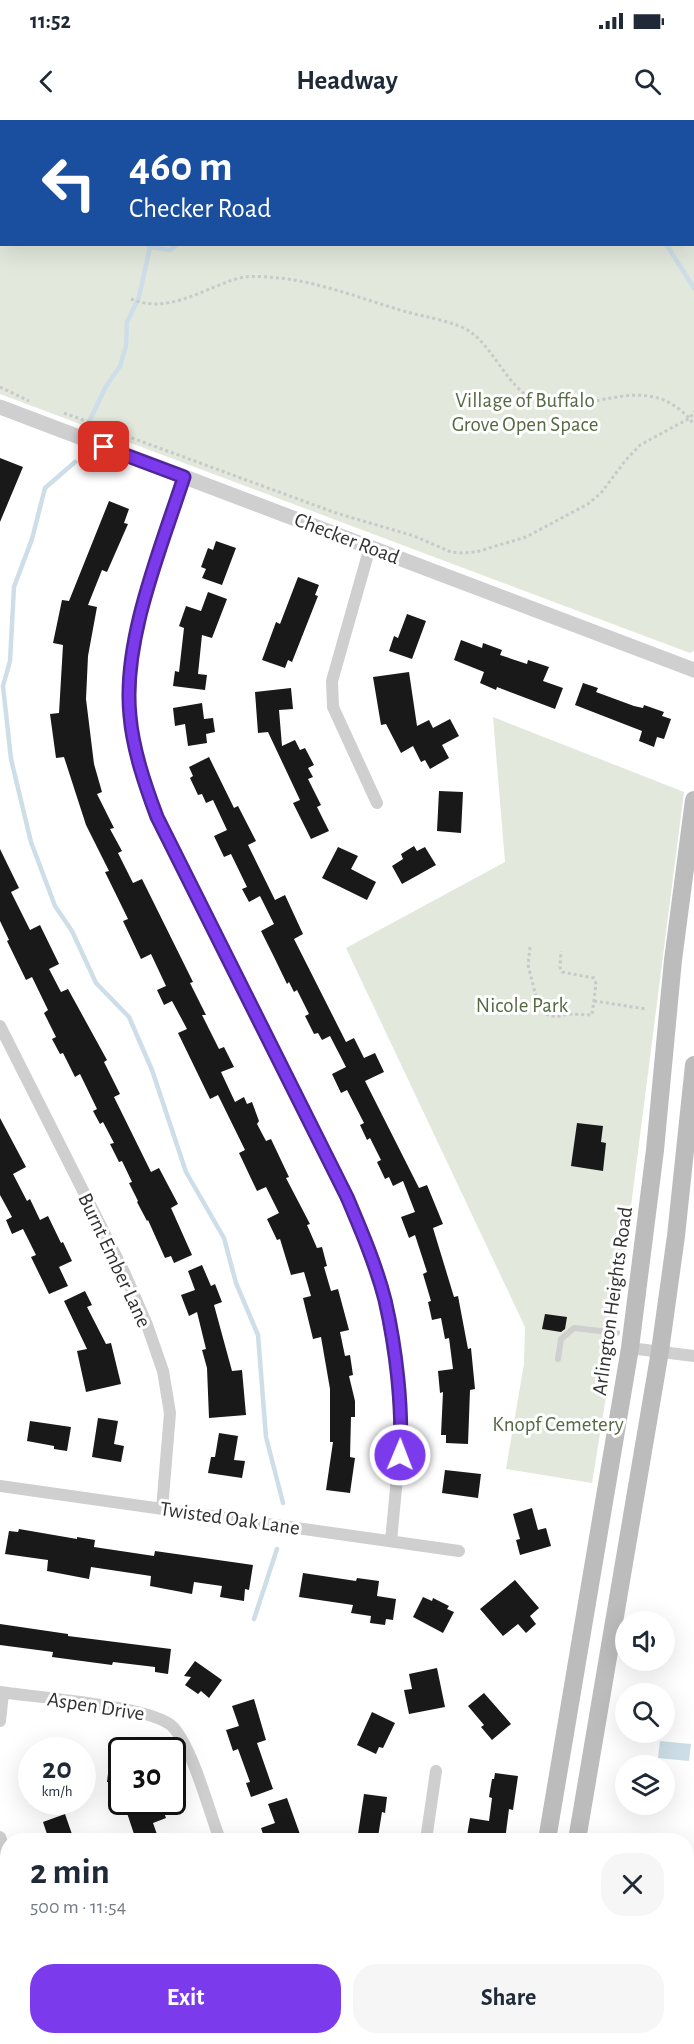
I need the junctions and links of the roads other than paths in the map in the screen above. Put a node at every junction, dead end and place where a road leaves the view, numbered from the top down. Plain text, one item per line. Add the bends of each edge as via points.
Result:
1 (0, 407) edge
2 (184, 477) junction
3 (370, 547) junction
4 (694, 670) edge
5 (694, 800) edge
6 (377, 803) dead end
7 (0, 1026) edge
8 (694, 1065) edge
9 (617, 1334) dead end
10 (630, 1348) junction
11 (660, 1351) junction
12 (694, 1356) edge
13 (558, 1359) dead end
14 (0, 1486) edge
15 (162, 1509) junction
16 (391, 1541) junction
17 (459, 1551) dead end
18 (2, 1692) edge
19 (0, 1721) edge
20 (436, 1771) dead end
21 (217, 1833) edge
22 (427, 1833) edge
23 (548, 1833) edge
24 (578, 1833) edge

1 - 2 street, Checker Road
2 - 3 street, Checker Road
2 - 16 street via 139,617 130,682 130,716 143,780 157,817 347,1197 385,1300 401,1436
3 - 4 street, Checker Road
3 - 6 street via 332,681 333,707
5 - 10 main road, Arlington Heights Road
7 - 15 street, Burnt Ember Lane via 124,1272 151,1334 163,1371 170,1413
8 - 11 main road
9 - 13 lane via 574,1328 561,1339
10 - 11 street
10 - 23 main road, Arlington Heights Road
11 - 12 street
11 - 24 main road
14 - 15 street, Twisted Oak Lane
15 - 16 street, Twisted Oak Lane
16 - 17 street, Twisted Oak Lane
18 - 19 street
18 - 21 street, Aspen Drive via 142,1712 172,1725 183,1740
20 - 22 street

